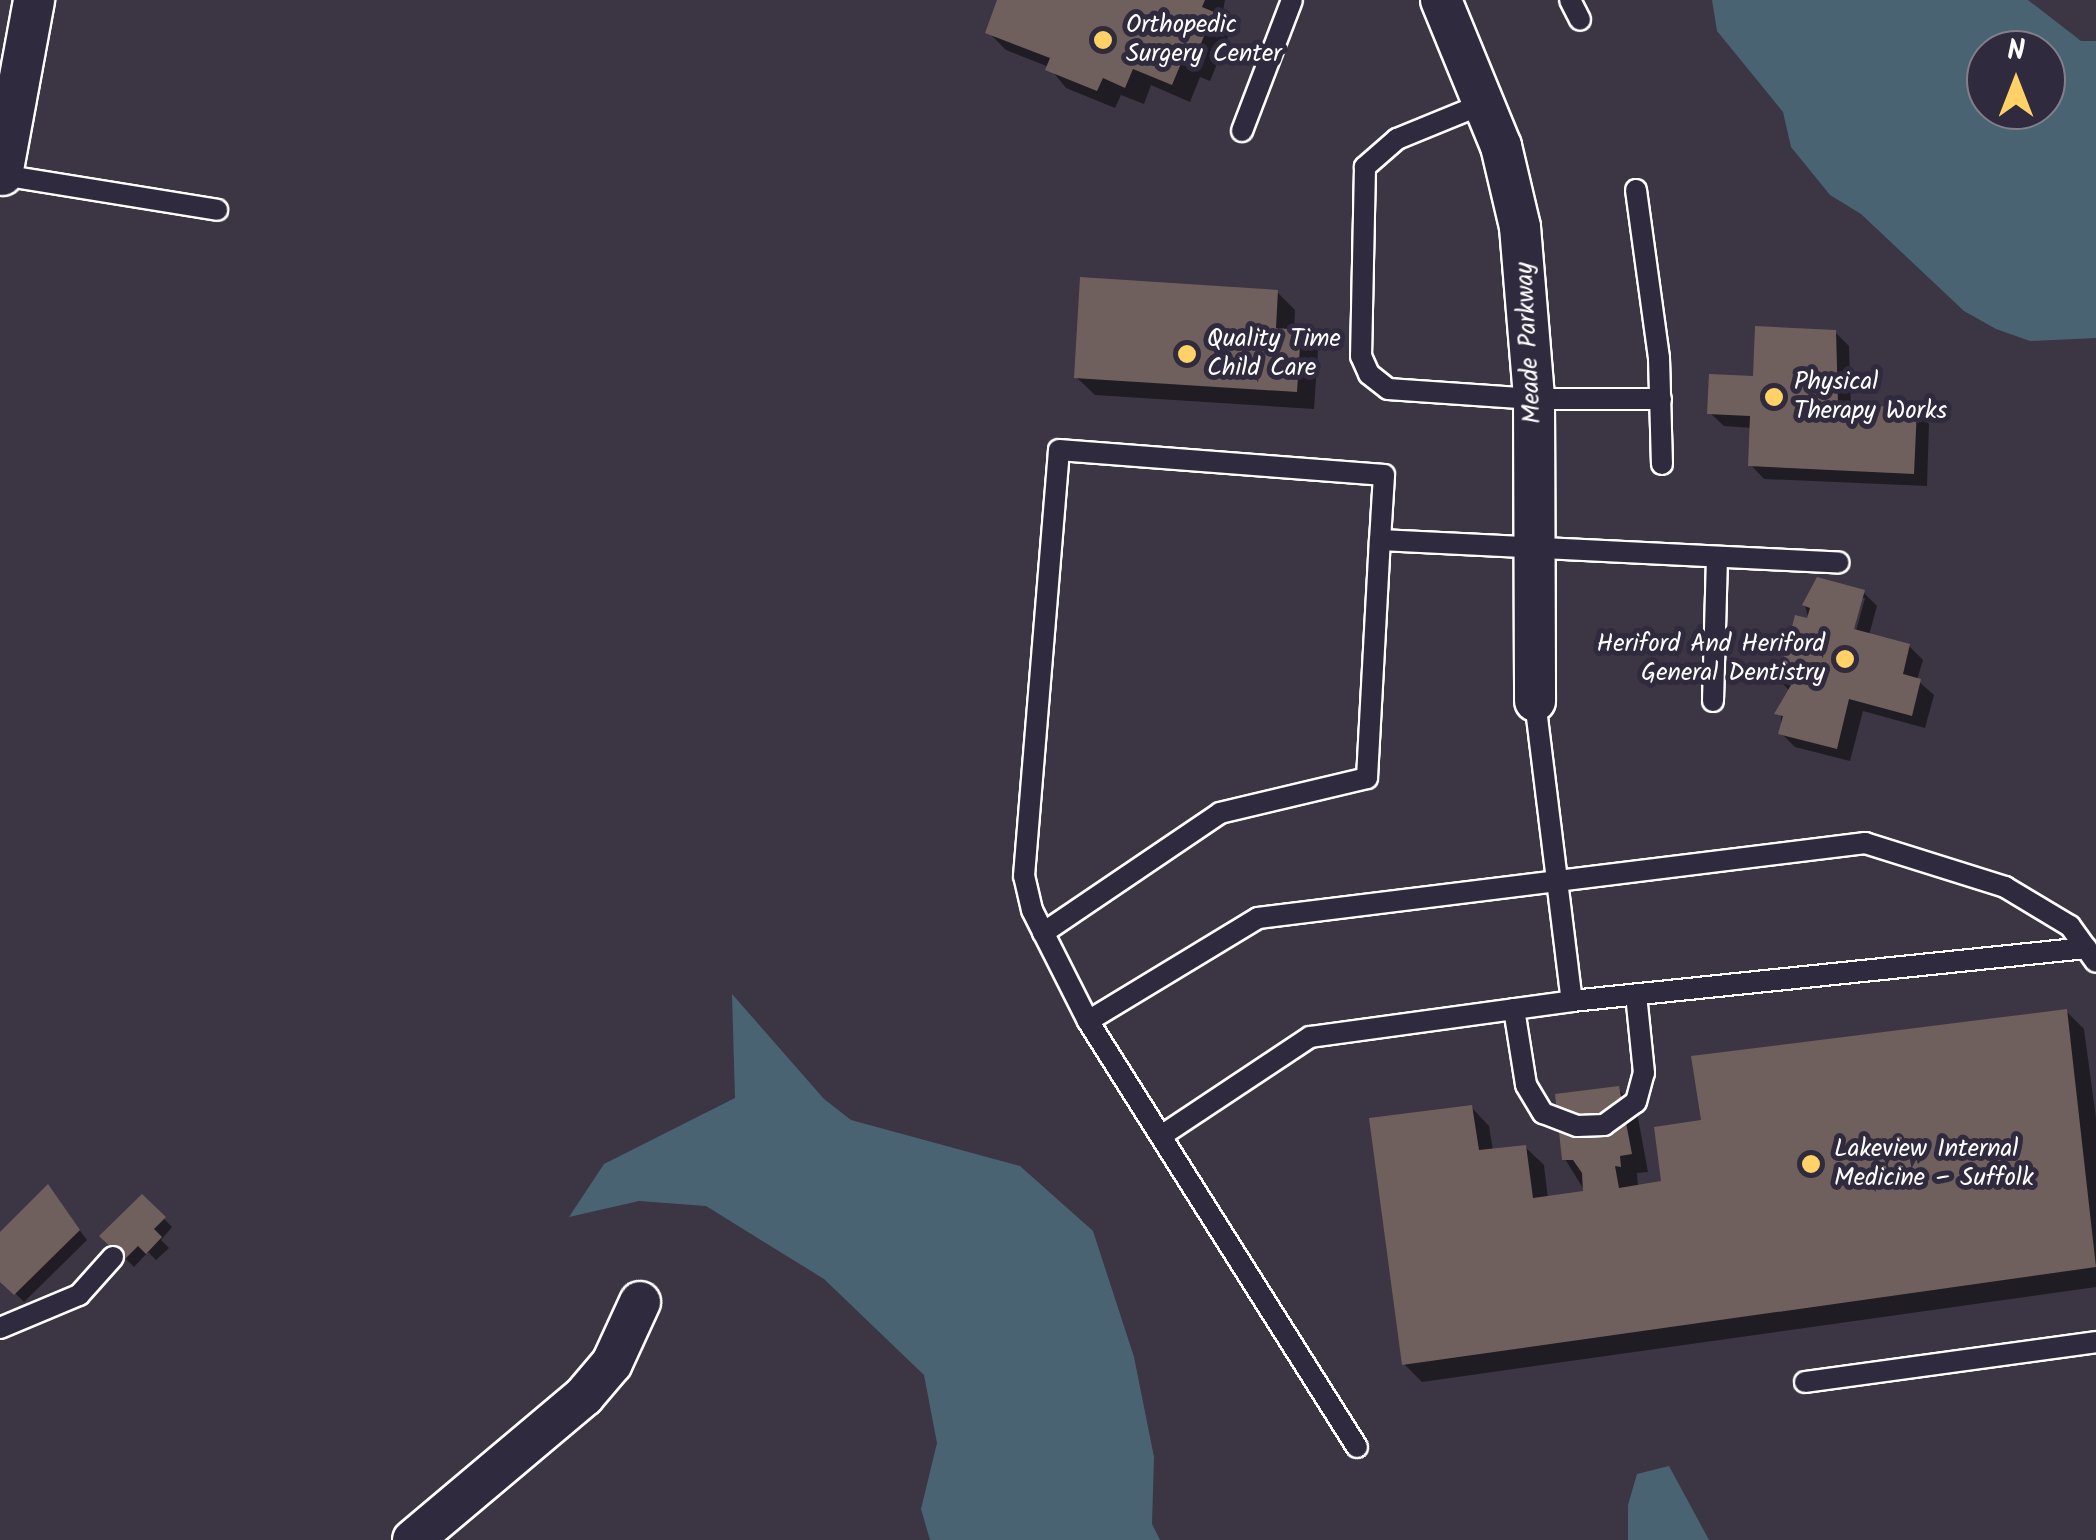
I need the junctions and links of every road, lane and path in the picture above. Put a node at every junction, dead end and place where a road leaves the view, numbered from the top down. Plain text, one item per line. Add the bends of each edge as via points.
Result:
1 (34, 0) edge
2 (1292, 0) edge
3 (1440, 0) edge
4 (1570, 0) edge
5 (1580, 20) dead end
6 (1485, 102) junction
7 (1242, 131) dead end
8 (2, 175) edge
9 (1636, 190) dead end
10 (217, 210) dead end
11 (1661, 399) junction
12 (1534, 400) junction
13 (1662, 464) dead end
14 (1380, 540) junction
15 (1534, 550) junction
16 (1717, 558) junction
17 (1838, 562) dead end
18 (1713, 700) dead end
19 (1536, 701) joint
20 (1556, 883) junction
21 (1043, 932) junction
22 (2091, 955) edge
23 (1636, 994) junction
24 (1572, 1000) junction
25 (1514, 1009) junction
26 (1088, 1021) junction
27 (1160, 1136) junction
28 (114, 1258) dead end
29 (640, 1302) dead end
30 (0, 1328) edge
31 (2096, 1342) edge
32 (1805, 1382) dead end
33 (1357, 1447) dead end
34 (413, 1540) edge

1 - 8 street
2 - 7 lane
3 - 6 street, Meade Parkway
4 - 5 lane
6 - 12 street, Meade Parkway via 1520,227
6 - 12 lane via 1398,139 1365,167 1361,356 1369,374 1388,389
8 - 10 lane
9 - 11 lane
11 - 12 lane
11 - 13 lane
12 - 15 street, Meade Parkway
14 - 15 lane
14 - 21 lane via 1367,778 1220,813
14 - 21 lane via 1384,475 1059,450 1024,876
15 - 16 lane
15 - 19 street, Meade Parkway
16 - 17 lane
16 - 18 lane
19 - 20 lane
20 - 22 lane via 1864,844 2005,887 2070,926
20 - 24 lane
20 - 26 lane via 1258,918
21 - 26 lane
22 - 23 lane
23 - 24 lane
23 - 25 lane via 1644,1073 1636,1102 1604,1125 1577,1126 1544,1113 1526,1085
24 - 25 lane
25 - 27 lane via 1310,1037
26 - 27 lane
27 - 33 lane
28 - 30 lane via 79,1295
29 - 34 street via 612,1364 584,1396
31 - 32 lane

